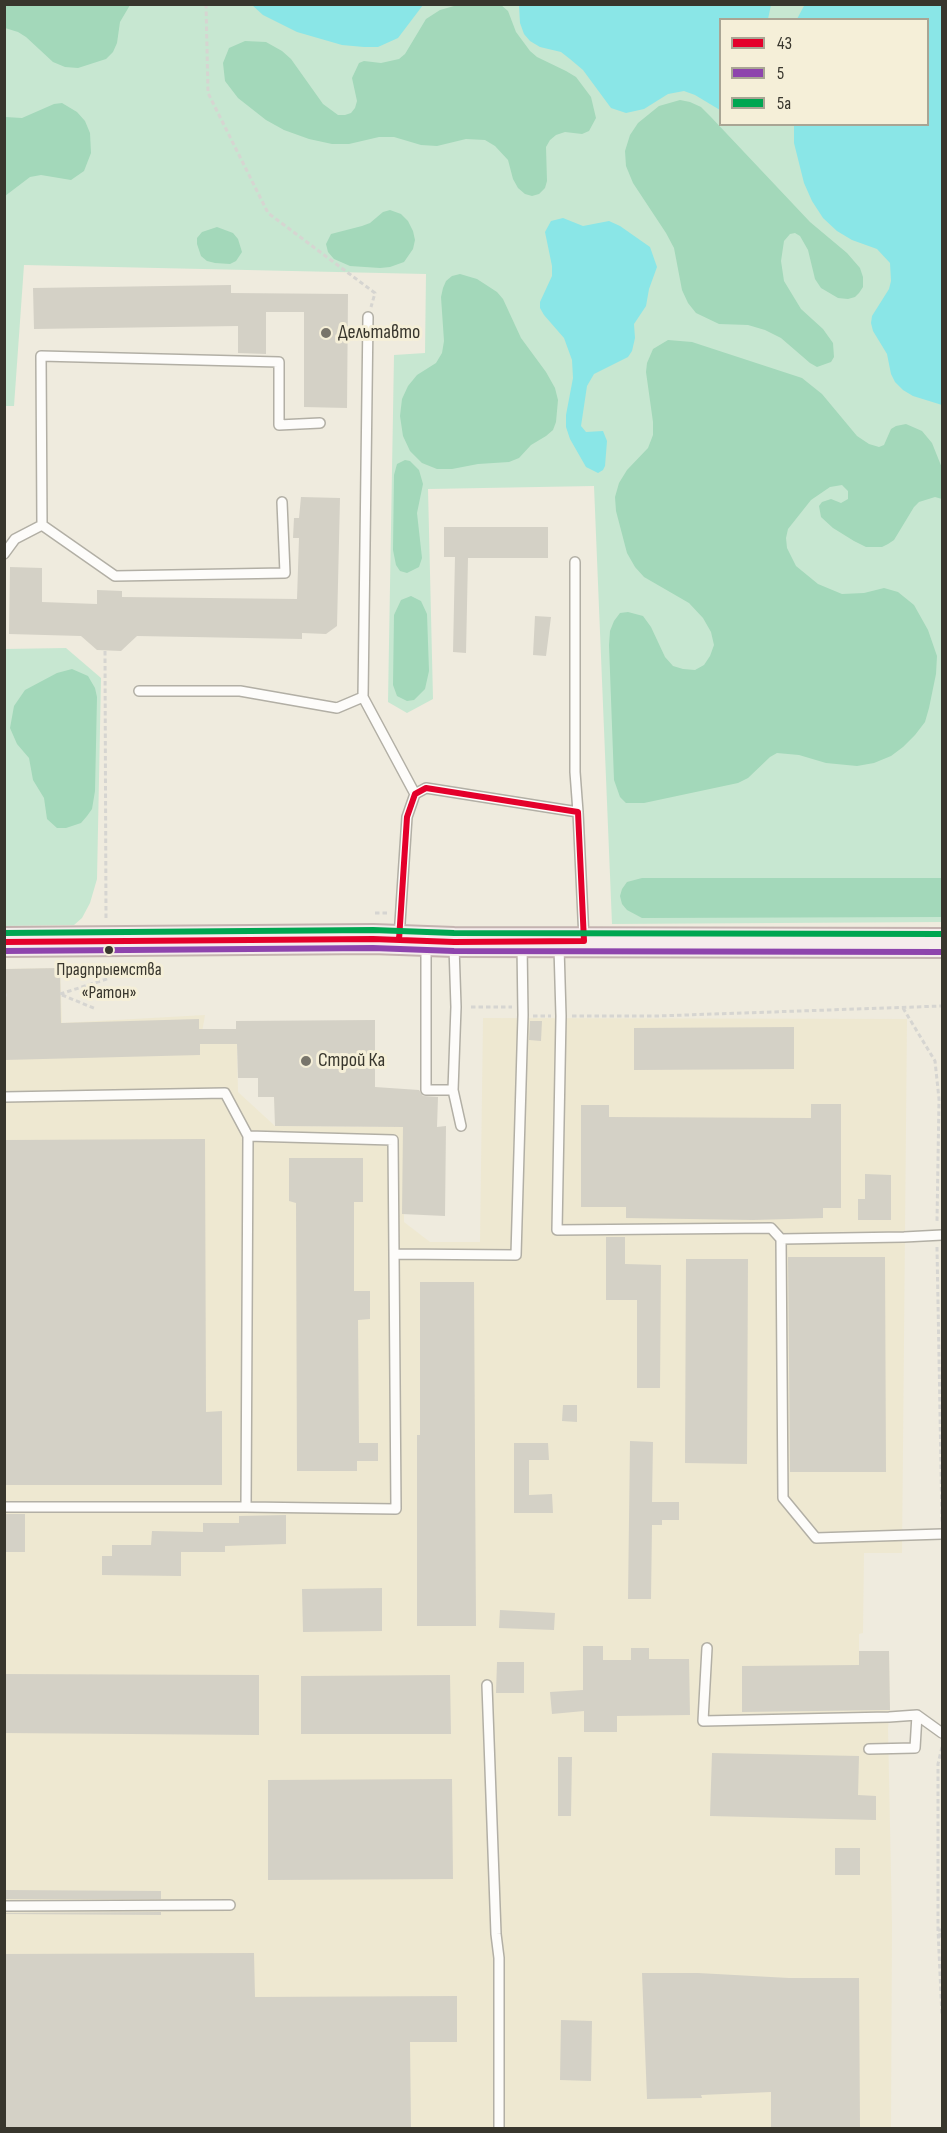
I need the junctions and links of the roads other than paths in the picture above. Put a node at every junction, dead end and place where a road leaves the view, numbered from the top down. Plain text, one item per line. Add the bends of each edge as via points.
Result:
1 (368, 317) road end
2 (320, 423) dead end
3 (282, 502) dead end
4 (42, 525) junction
5 (4, 554) edge
6 (575, 562) dead end
7 (139, 692) dead end
8 (363, 698) junction
9 (415, 794) junction
10 (578, 812) junction
11 (572, 941) junction
12 (4, 942) edge
13 (426, 942) junction
14 (522, 942) junction
15 (942, 943) edge
16 (453, 1090) junction
17 (4, 1097) edge
18 (461, 1126) dead end
19 (248, 1136) junction
20 (940, 1235) edge
21 (781, 1239) junction
22 (394, 1254) junction
23 (4, 1506) edge
24 (246, 1507) junction
25 (942, 1534) edge
26 (706, 1648) dead end
27 (487, 1685) dead end
28 (917, 1715) junction
29 (942, 1733) edge
30 (869, 1749) dead end
31 (230, 1905) dead end
32 (4, 1906) edge
33 (500, 2128) edge

1 - 8 lane
2 - 4 lane via 279,425 279,362 41,356
3 - 4 lane via 285,573 115,576
4 - 5 lane via 15,538
6 - 10 lane
7 - 8 lane via 240,691 337,708
8 - 9 lane
9 - 10 lane via 426,788
9 - 13 lane via 407,817
10 - 11 lane
11 - 14 main road
11 - 15 main road
11 - 21 lane via 561,1016 557,1230 771,1228
12 - 13 main road
13 - 14 main road
13 - 16 lane via 456,1007
13 - 16 lane via 426,1090
14 - 22 lane via 516,1255
16 - 18 lane
17 - 19 lane via 225,1094
19 - 22 lane via 393,1140
19 - 24 lane
20 - 21 lane
21 - 25 lane via 783,1498 816,1538
22 - 24 lane via 396,1509
23 - 24 lane
26 - 28 lane via 703,1721
27 - 33 lane via 499,1958
28 - 29 lane
28 - 30 lane via 915,1748
31 - 32 lane

